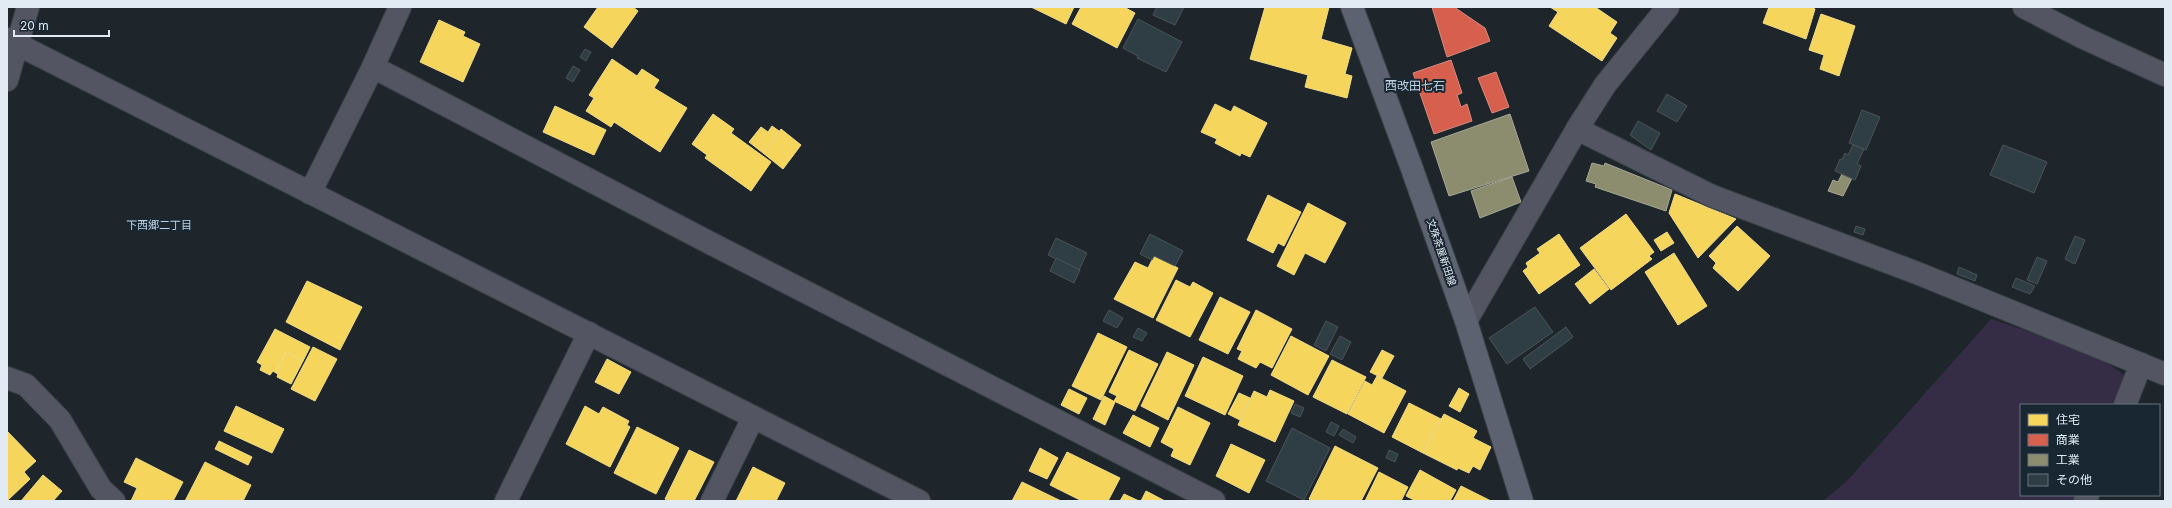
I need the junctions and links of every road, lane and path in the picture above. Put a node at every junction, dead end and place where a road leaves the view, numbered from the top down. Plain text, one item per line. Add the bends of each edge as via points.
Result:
1 (28, 7) edge
2 (400, 7) edge
3 (1352, 7) edge
4 (1668, 7) edge
5 (2024, 7) edge
6 (12, 41) edge
7 (373, 67) junction
8 (2165, 76) edge
9 (7, 80) edge
10 (1577, 130) junction
11 (310, 193) junction
12 (1466, 321) junction
13 (589, 333) junction
14 (2141, 364) junction
15 (2165, 374) edge
16 (7, 378) edge
17 (2125, 404) edge
18 (753, 418) junction
19 (114, 501) edge
20 (506, 501) edge
21 (712, 501) edge
22 (919, 501) edge
23 (1214, 501) edge
24 (1522, 501) edge

1 - 6 street
2 - 7 street
3 - 12 main road, 文殊茶屋新田線 via 1412,166
4 - 10 street via 1605,85
5 - 8 street
6 - 9 street
6 - 11 street
7 - 11 street
7 - 23 street
10 - 12 street
10 - 14 street via 1712,196 1917,273
11 - 13 street
12 - 24 main road, 文殊茶屋新田線
13 - 18 street
13 - 20 street
14 - 15 street
14 - 17 street
16 - 19 street via 26,385 60,420 101,489
18 - 21 street
18 - 22 street

